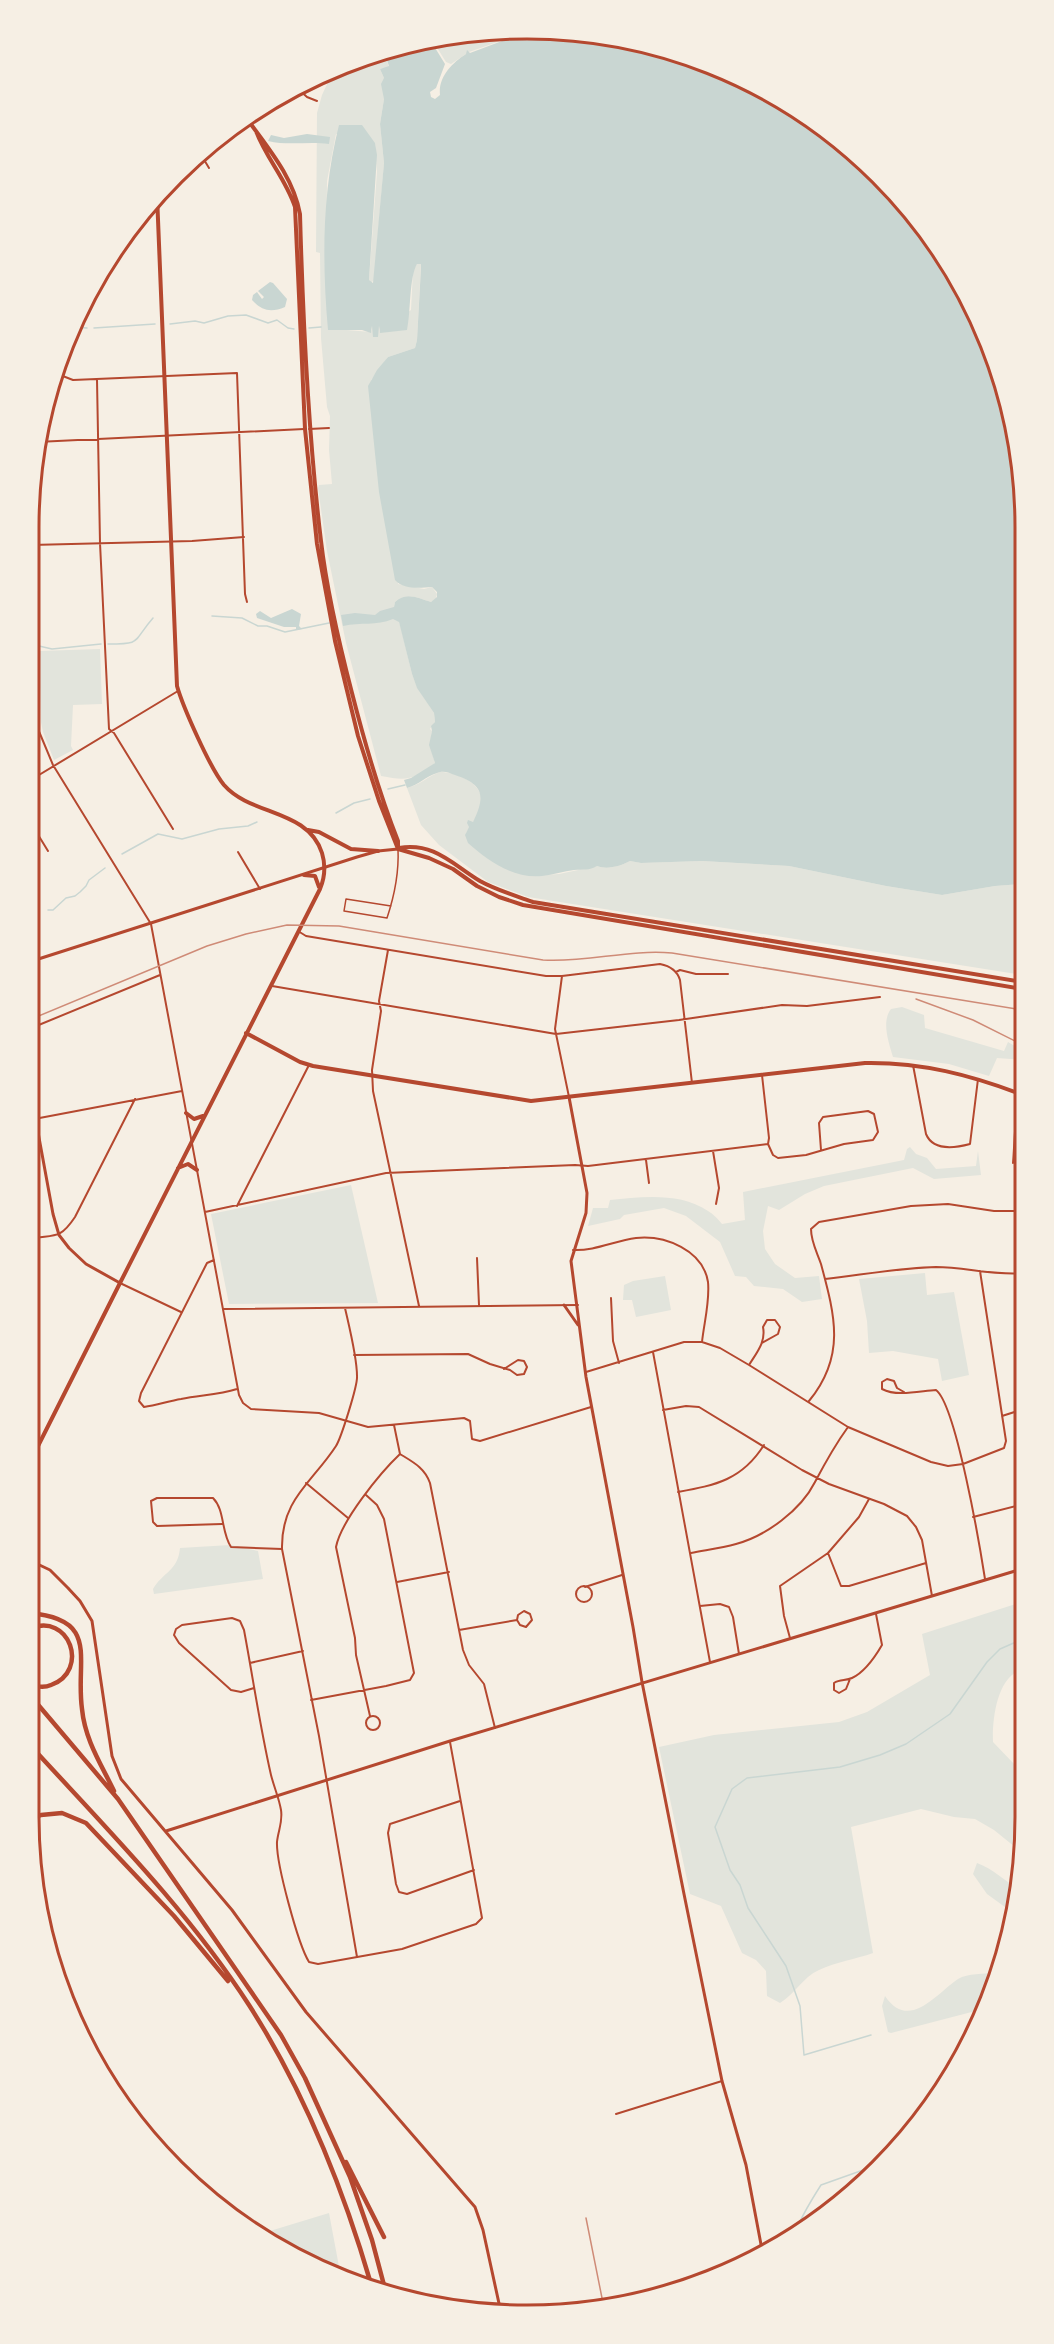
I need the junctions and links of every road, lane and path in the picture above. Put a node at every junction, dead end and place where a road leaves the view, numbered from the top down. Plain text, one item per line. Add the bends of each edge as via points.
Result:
1 (303, 93) edge
2 (317, 101) dead end
3 (251, 125) edge
4 (204, 160) edge
5 (209, 168) dead end
6 (293, 193) junction
7 (159, 207) edge
8 (63, 376) edge
9 (166, 376) junction
10 (97, 380) junction
11 (329, 428) dead end
12 (305, 429) junction
13 (311, 429) junction
14 (239, 432) junction
15 (167, 435) junction
16 (98, 439) junction
17 (46, 442) edge
18 (244, 537) junction
19 (172, 541) junction
20 (100, 543) junction
21 (39, 545) edge
22 (248, 602) dead end
23 (332, 617) junction
24 (178, 691) junction
25 (39, 731) edge
26 (111, 731) junction
27 (53, 765) junction
28 (39, 774) edge
29 (379, 797) junction
30 (173, 829) dead end
31 (308, 830) junction
32 (39, 837) edge
33 (398, 849) junction
34 (48, 851) dead end
35 (378, 851) junction
36 (238, 852) dead end
37 (325, 868) junction
38 (304, 875) junction
39 (260, 889) junction
40 (320, 889) junction
41 (391, 906) junction
42 (151, 924) junction
43 (298, 931) junction
44 (388, 950) junction
45 (39, 959) edge
46 (676, 972) junction
47 (728, 974) dead end
48 (160, 975) junction
49 (562, 976) junction
50 (1015, 981) edge
51 (270, 986) junction
52 (1015, 988) edge
53 (880, 998) dead end
54 (381, 1005) junction
55 (684, 1019) junction
56 (39, 1024) edge
57 (246, 1033) junction
58 (556, 1034) junction
59 (309, 1065) junction
60 (914, 1065) junction
61 (762, 1075) junction
62 (372, 1076) junction
63 (978, 1079) junction
64 (692, 1083) junction
65 (182, 1090) junction
66 (1015, 1092) edge
67 (569, 1097) junction
68 (135, 1100) junction
69 (186, 1113) junction
70 (204, 1116) junction
71 (39, 1118) edge
72 (39, 1140) edge
73 (192, 1140) junction
74 (1015, 1143) edge
75 (768, 1144) junction
76 (821, 1150) junction
77 (713, 1151) junction
78 (646, 1160) junction
79 (1013, 1163) dead end
80 (582, 1165) junction
81 (178, 1168) junction
82 (197, 1170) junction
83 (390, 1173) junction
84 (649, 1183) dead end
85 (716, 1204) dead end
86 (237, 1206) junction
87 (1015, 1211) edge
88 (205, 1212) junction
89 (59, 1235) junction
90 (39, 1238) edge
91 (573, 1250) junction
92 (477, 1258) dead end
93 (214, 1260) junction
94 (980, 1271) junction
95 (1015, 1274) edge
96 (825, 1280) junction
97 (120, 1283) junction
98 (611, 1298) dead end
99 (479, 1305) junction
100 (564, 1305) junction
101 (578, 1305) junction
102 (419, 1306) junction
103 (345, 1308) junction
104 (223, 1309) junction
105 (181, 1312) junction
106 (579, 1327) junction
107 (702, 1342) junction
108 (762, 1343) junction
109 (653, 1353) junction
110 (354, 1355) junction
111 (619, 1363) junction
112 (749, 1365) junction
113 (504, 1369) junction
114 (585, 1372) junction
115 (238, 1389) junction
116 (904, 1392) junction
117 (809, 1401) junction
118 (591, 1407) junction
119 (663, 1410) junction
120 (1015, 1412) edge
121 (1002, 1416) junction
122 (345, 1420) junction
123 (394, 1425) junction
124 (848, 1427) junction
125 (39, 1442) edge
126 (764, 1445) junction
127 (400, 1454) junction
128 (963, 1464) junction
129 (817, 1477) junction
130 (306, 1483) junction
131 (678, 1492) junction
132 (366, 1495) junction
133 (869, 1499) junction
134 (1015, 1506) edge
135 (973, 1517) junction
136 (348, 1518) junction
137 (222, 1524) junction
138 (282, 1549) junction
139 (691, 1553) junction
140 (828, 1553) junction
141 (926, 1563) junction
142 (39, 1566) edge
143 (1015, 1571) edge
144 (449, 1572) junction
145 (623, 1575) junction
146 (985, 1579) junction
147 (397, 1581) junction
148 (585, 1587) junction
149 (932, 1596) junction
150 (700, 1606) junction
151 (876, 1612) junction
152 (39, 1615) edge
153 (517, 1620) junction
154 (39, 1626) edge
155 (459, 1630) junction
156 (790, 1638) junction
157 (303, 1651) junction
158 (739, 1654) junction
159 (250, 1663) junction
160 (711, 1663) junction
161 (850, 1679) junction
162 (642, 1682) junction
163 (39, 1686) edge
164 (255, 1688) junction
165 (364, 1689) junction
166 (311, 1700) junction
167 (39, 1707) edge
168 (370, 1716) junction
169 (495, 1728) junction
170 (450, 1741) junction
171 (39, 1756) edge
172 (326, 1780) junction
173 (277, 1796) junction
174 (118, 1799) junction
175 (461, 1801) junction
176 (39, 1817) edge
177 (166, 1831) junction
178 (474, 1870) junction
179 (357, 1957) junction
180 (237, 1988) junction
181 (722, 2081) junction
182 (616, 2114) dead end
183 (339, 2151) junction
184 (384, 2237) dead end
185 (761, 2245) edge
186 (369, 2279) edge
187 (383, 2283) edge
188 (499, 2304) edge

1 - 2 street
3 - 6 main road
4 - 5 street
6 - 12 main road
6 - 13 main road via 301,224
7 - 9 main road
8 - 10 street
9 - 10 street
9 - 14 street via 237,373
9 - 15 main road
10 - 16 street
11 - 13 street
12 - 13 street
12 - 14 street
12 - 23 main road via 317,544
13 - 23 main road via 318,519
14 - 15 street
14 - 18 street
15 - 16 street
15 - 19 main road
16 - 17 street
16 - 20 street
18 - 19 street
18 - 22 street
19 - 20 street
19 - 24 main road
20 - 21 street
20 - 26 street
23 - 29 main road
24 - 26 street
24 - 31 main road via 224,784 245,800
25 - 27 street
26 - 27 street
26 - 30 street
27 - 28 street
27 - 42 street
29 - 33 main road
29 - 33 main road
31 - 35 main road via 351,849
31 - 37 main road via 321,848
32 - 34 street
33 - 35 street
33 - 41 lane
33 - 50 main road via 431,850 480,881 533,902
33 - 52 main road via 453,869 499,897 563,914
35 - 37 street
36 - 39 street
37 - 38 street
37 - 40 main road
38 - 39 street
38 - 40 main road via 317,878
39 - 42 street
40 - 43 main road
41 - 41 lane via 346,899 344,911 387,918
42 - 45 street
42 - 48 street
43 - 44 street via 306,936
43 - 51 main road
44 - 49 street
44 - 54 street
46 - 47 street
46 - 49 street via 660,964
46 - 55 street
48 - 56 street
48 - 65 street
49 - 58 street
51 - 54 street
51 - 57 main road
53 - 55 street via 782,1005
54 - 58 street
54 - 62 street
55 - 58 street
55 - 64 street
57 - 59 main road
57 - 70 main road
58 - 67 street
59 - 62 main road
59 - 86 street
60 - 61 main road via 850,1064
60 - 63 main road
60 - 63 street via 926,1134 936,1146 970,1144
61 - 64 main road
61 - 75 street
62 - 67 main road via 531,1101
62 - 83 street
63 - 66 main road
64 - 67 main road
65 - 68 street
65 - 69 street
67 - 80 street
68 - 71 street
68 - 89 street via 75,1217
69 - 70 main road via 194,1119
69 - 73 street
70 - 73 main road
72 - 89 street
73 - 81 main road
73 - 82 street
74 - 79 street
75 - 76 street via 778,1158
75 - 77 street
76 - 76 street via 819,1123 823,1117 868,1111 874,1114 878,1132 875,1139
77 - 78 street
77 - 85 street via 719,1188
78 - 80 street
78 - 84 street
80 - 83 street
80 - 91 street via 587,1204
81 - 82 main road via 188,1164
81 - 97 main road
82 - 88 street
83 - 86 street
83 - 102 street
86 - 88 street
87 - 96 street via 948,1204 911,1206 819,1222 811,1229 811,1238
88 - 93 street
89 - 90 street
89 - 97 street via 86,1264
91 - 101 street
91 - 107 street via 640,1238 667,1241 689,1252 707,1280
92 - 99 street
93 - 104 street
93 - 105 street via 207,1263
94 - 95 street
94 - 96 street via 934,1267
94 - 121 street
96 - 117 street via 835,1342 830,1368
97 - 105 street
97 - 125 main road
98 - 111 street via 613,1341
99 - 100 street
99 - 102 street
100 - 101 street
100 - 106 street
101 - 106 street
102 - 103 street
103 - 104 street
103 - 110 street
104 - 115 street
105 - 115 street via 139,1401 144,1407 154,1406
106 - 114 street
107 - 109 street via 684,1342
107 - 112 street
108 - 108 street via 778,1334 780,1327 775,1320 767,1320 763,1327
108 - 112 street
109 - 111 street
109 - 119 street
110 - 113 street via 468,1354
110 - 122 street via 357,1378
111 - 114 street
112 - 117 street
113 - 113 street via 516,1375 524,1374 527,1367 518,1360
114 - 118 street
115 - 122 street via 243,1403 251,1409 319,1413
116 - 116 street via 897,1389 894,1381 882,1382 882,1389 889,1393
116 - 128 street via 939,1391
117 - 124 street
118 - 123 street via 480,1441 472,1438 470,1421 464,1418
118 - 145 street
119 - 126 street via 699,1407
119 - 131 street
120 - 121 street
121 - 128 street via 1004,1448
122 - 123 street via 368,1427
122 - 130 street via 338,1443
123 - 127 street
124 - 128 street via 931,1462
124 - 129 street
126 - 129 street
126 - 131 street via 737,1474 712,1486
127 - 132 street
127 - 144 street via 427,1474
128 - 135 street
129 - 133 street
129 - 139 street via 804,1498 763,1532 738,1543
130 - 136 street
130 - 138 street via 284,1521
131 - 139 street
132 - 136 street
132 - 147 street via 377,1505 384,1520
133 - 140 street
133 - 141 street via 907,1516 922,1540
134 - 135 street
135 - 146 street
136 - 165 street via 336,1547
137 - 137 street via 219,1503 213,1498 151,1501 157,1527
137 - 138 street via 231,1547
138 - 157 street
139 - 150 street
140 - 141 street via 841,1586
140 - 156 street via 780,1587
141 - 149 street
142 - 177 street via 50,1570 73,1593 92,1621 117,1773
143 - 146 street
144 - 147 street
144 - 155 street
145 - 148 street
145 - 162 street
146 - 149 street
147 - 165 street via 414,1673 410,1680
148 - 148 street via 576,1594 585,1602 592,1593
149 - 151 street
150 - 158 street via 729,1607
150 - 160 street
151 - 156 street
151 - 161 street via 882,1645 860,1673
152 - 174 highway via 56,1617 79,1638 82,1709 88,1740
153 - 153 street via 524,1611 532,1620 526,1627
153 - 155 street
154 - 163 highway via 56,1629 66,1636 72,1654 67,1673 58,1681
155 - 169 street via 469,1665 484,1684
156 - 158 street
157 - 159 street
157 - 166 street
158 - 160 street
159 - 164 street
159 - 164 street via 240,1621 232,1618 176,1629 174,1635 179,1643 231,1690
160 - 162 street
161 - 161 street via 834,1683 834,1690 839,1694
162 - 169 street
162 - 181 street
164 - 173 street
165 - 166 street
165 - 168 street
166 - 172 street
167 - 174 highway
168 - 168 street via 366,1726 376,1730 380,1721
169 - 170 street
170 - 172 street
170 - 175 street
171 - 180 highway via 188,1921
172 - 173 street
172 - 179 street
173 - 177 street
173 - 179 street via 282,1821 278,1852 304,1954 309,1962 318,1964
174 - 183 highway via 281,2035
175 - 178 street
175 - 178 street via 390,1824 396,1884 399,1892 407,1894
176 - 180 highway via 62,1813 86,1823
177 - 188 street via 232,1910 306,2012 475,2207
178 - 179 street via 482,1918 476,1924 402,1949
180 - 186 highway via 279,2056 336,2178
181 - 182 street
181 - 185 street via 746,2164
183 - 184 highway
183 - 187 highway

